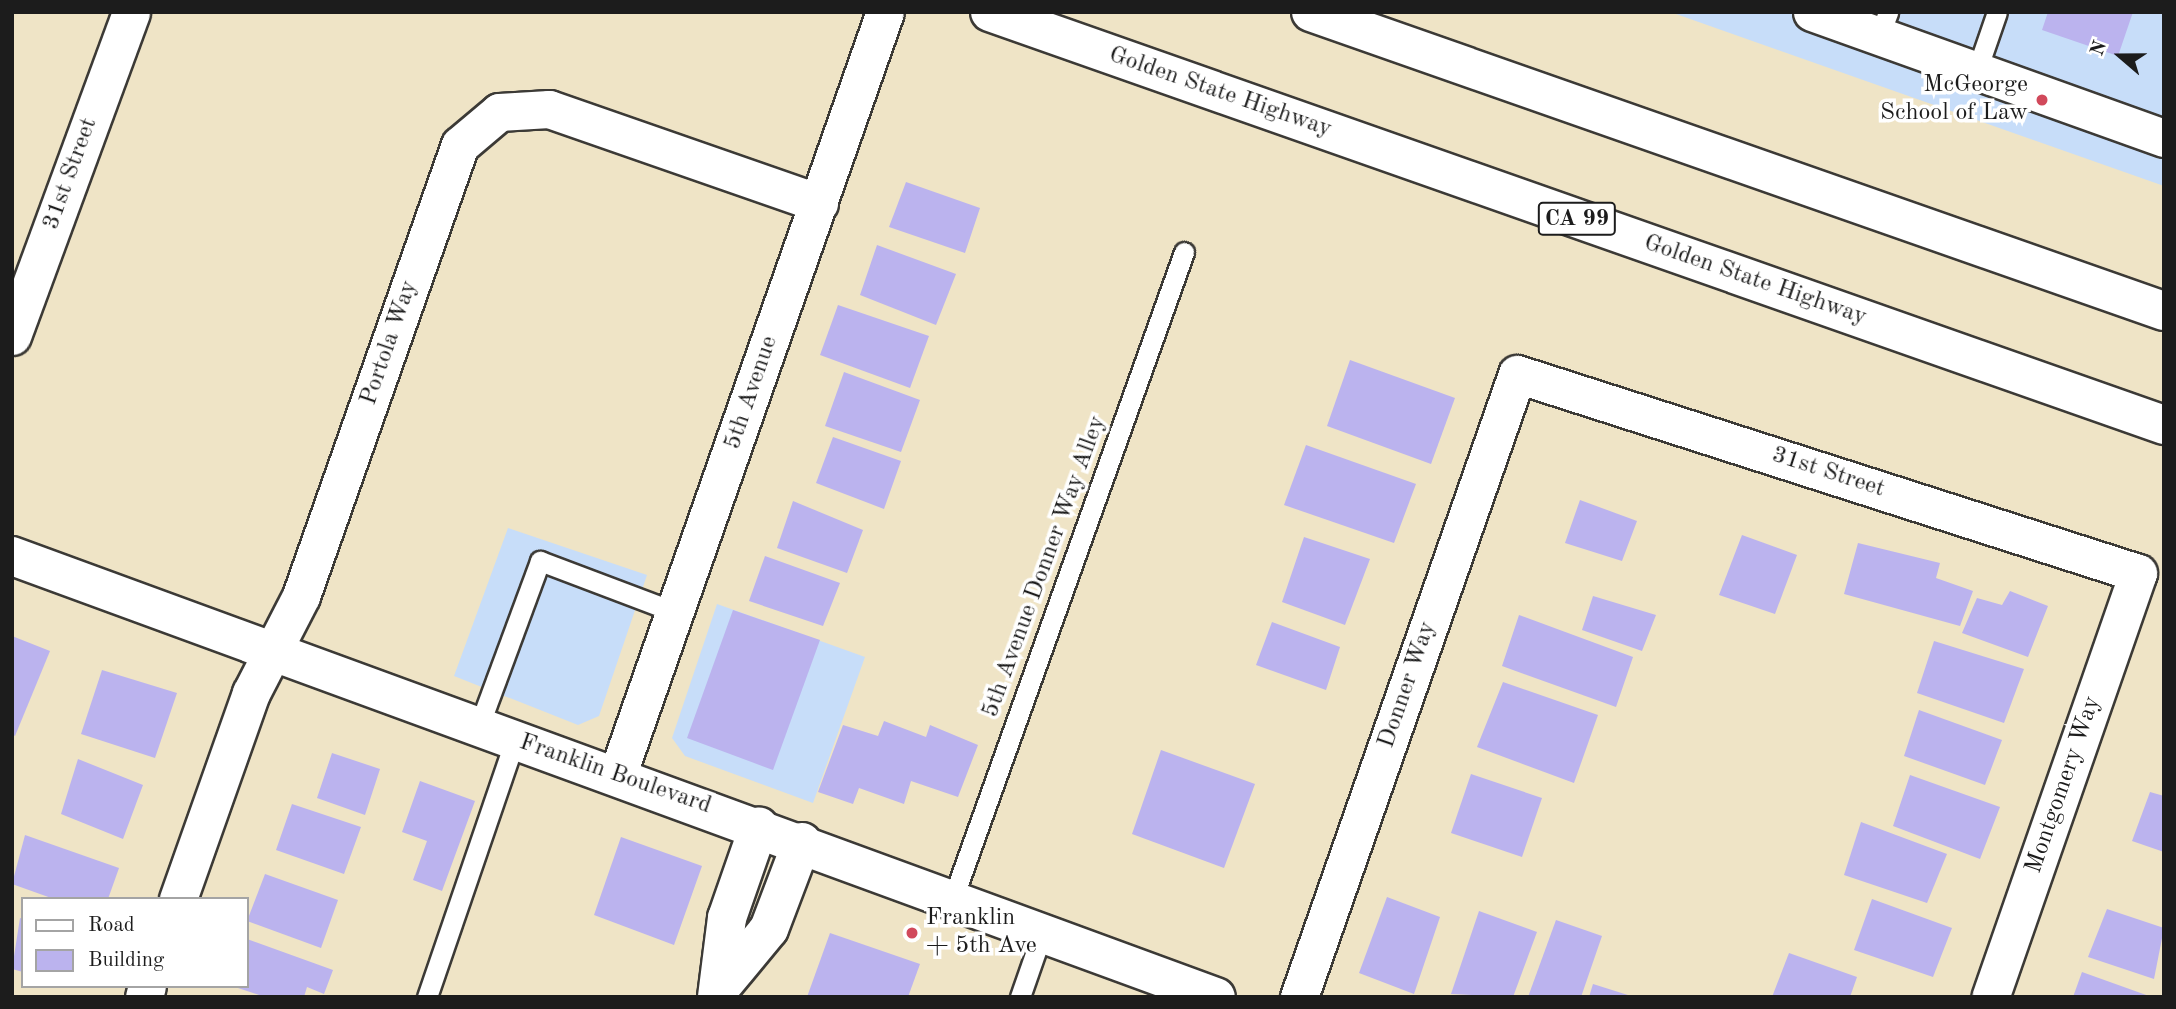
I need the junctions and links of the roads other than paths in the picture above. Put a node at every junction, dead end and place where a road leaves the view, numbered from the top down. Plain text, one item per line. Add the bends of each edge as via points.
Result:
1 (131, 12) edge
2 (990, 12) edge
3 (1311, 12) edge
4 (1812, 12) edge
5 (1997, 12) edge
6 (881, 23) edge
7 (1884, 24) edge
8 (1977, 70) junction
9 (2164, 138) edge
10 (818, 203) junction
11 (1184, 252) dead end
12 (2164, 311) edge
13 (12, 336) edge
14 (1517, 374) joint
15 (2164, 425) edge
16 (12, 556) edge
17 (2138, 573) joint
18 (675, 612) junction
19 (271, 650) junction
20 (479, 726) junction
21 (515, 740) junction
22 (618, 773) junction
23 (759, 826) junction
24 (802, 842) junction
25 (179, 897) edge
26 (953, 898) junction
27 (1043, 931) junction
28 (719, 992) edge
29 (427, 997) edge
30 (1020, 997) edge
31 (1216, 997) edge
32 (1299, 997) edge
33 (1990, 997) edge

1 - 13 street, 31st Street
2 - 15 main road, Golden State Highway / CA 99
3 - 12 main road
4 - 7 street
5 - 8 lane
6 - 10 street, 5th Avenue
7 - 8 street
8 - 9 street
10 - 18 street, 5th Avenue
10 - 19 street, Portola Way via 549,109 499,112 460,145 301,596
11 - 26 lane, 5th Avenue Donner Way Alley
14 - 17 street, 31st Street
14 - 32 street, Donner Way
16 - 19 main road, Franklin Boulevard
17 - 33 street, Montgomery Way
18 - 20 lane via 540,561
18 - 22 street, 5th Avenue
19 - 20 main road, Franklin Boulevard
19 - 25 street, Portola Way
20 - 21 main road, Franklin Boulevard
21 - 22 main road, Franklin Boulevard
21 - 29 lane
22 - 23 main road, Franklin Boulevard
23 - 24 main road, Franklin Boulevard
23 - 28 main road via 727,918
24 - 26 main road, Franklin Boulevard
24 - 28 main road via 769,929
26 - 27 main road, Franklin Boulevard
27 - 30 lane
27 - 31 main road, Franklin Boulevard

